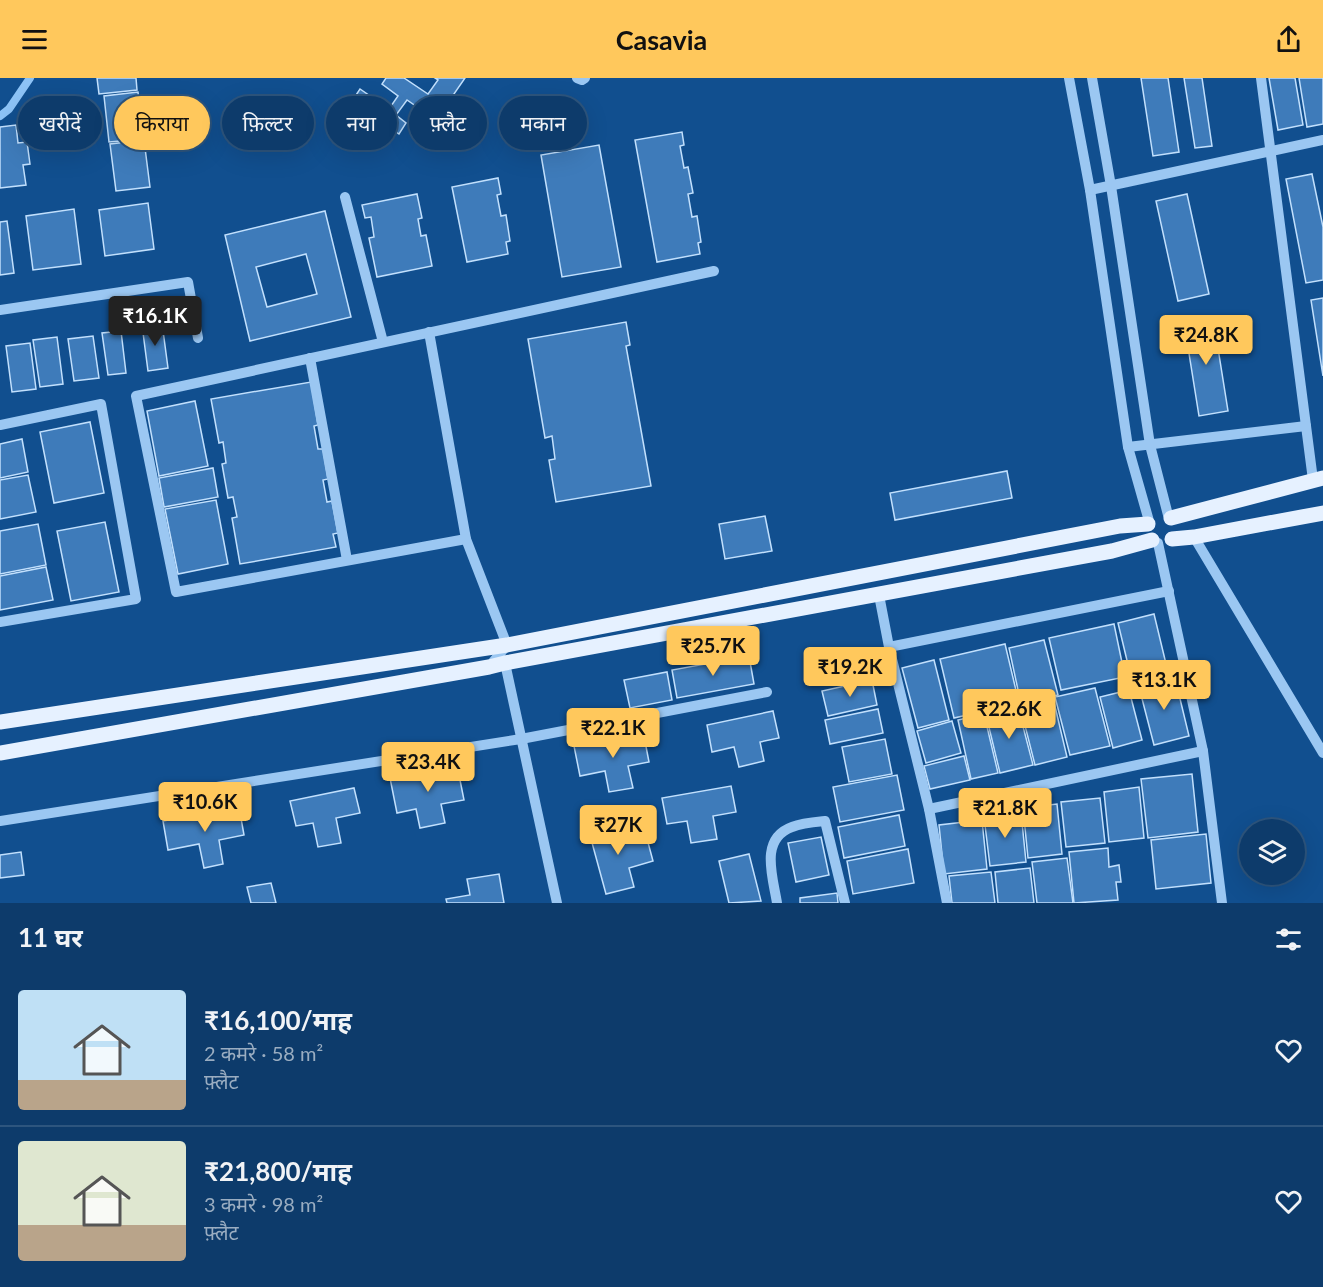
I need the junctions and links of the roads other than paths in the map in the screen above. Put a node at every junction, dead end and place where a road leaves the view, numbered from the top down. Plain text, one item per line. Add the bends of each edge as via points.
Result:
1 (578, 78) edge
2 (585, 78) edge
3 (1069, 78) edge
4 (1092, 78) edge
5 (1261, 78) edge
6 (1323, 141) edge
7 (1271, 152) junction
8 (1111, 186) junction
9 (1090, 190) junction
10 (345, 197) dead end
11 (714, 271) dead end
12 (0, 310) edge
13 (429, 332) junction
14 (198, 338) dead end
15 (383, 342) junction
16 (310, 358) junction
17 (0, 425) edge
18 (1306, 426) junction
19 (1150, 445) junction
20 (1128, 447) junction
21 (1318, 479) edge
22 (1323, 513) edge
23 (1170, 517) junction
24 (1148, 522) junction
25 (1194, 537) junction
26 (466, 539) junction
27 (1161, 540) junction
28 (347, 560) junction
29 (1169, 591) junction
30 (879, 595) junction
31 (0, 622) edge
32 (507, 645) junction
33 (889, 647) junction
34 (505, 663) junction
35 (489, 667) junction
36 (767, 692) dead end
37 (0, 722) edge
38 (521, 739) junction
39 (1203, 751) junction
40 (0, 753) edge
41 (1323, 753) edge
42 (929, 809) junction
43 (0, 821) edge
44 (557, 903) edge
45 (777, 903) edge
46 (845, 903) edge
47 (947, 903) edge
48 (1215, 903) edge
49 (1222, 903) edge

1 - 2 street
3 - 9 street
4 - 8 street
5 - 7 street
6 - 7 street
7 - 8 street
7 - 18 street
8 - 9 street
8 - 19 street
9 - 20 street
10 - 15 street
11 - 13 street
12 - 14 street via 188,282
13 - 15 street
13 - 26 street
15 - 16 street
16 - 28 street
16 - 28 street via 136,396 176,592
17 - 31 street via 101,404 136,599
18 - 19 street
18 - 21 street
19 - 20 street
19 - 23 street
20 - 24 street
21 - 23 main road
22 - 25 main road
23 - 24 main road via 1157,515
23 - 27 main road via 1176,528
24 - 27 main road via 1149,535
24 - 32 main road
25 - 27 main road
25 - 41 street
26 - 28 street
26 - 32 street
27 - 29 street
27 - 30 main road
29 - 33 street
29 - 39 street
30 - 33 street
30 - 34 main road
32 - 35 street
32 - 37 main road
33 - 42 street
34 - 35 main road
34 - 38 street
35 - 40 main road
36 - 38 street
38 - 43 street
38 - 44 street
39 - 42 street
39 - 49 street
42 - 47 street
45 - 46 street via 771,847 791,827 825,820
48 - 49 street

